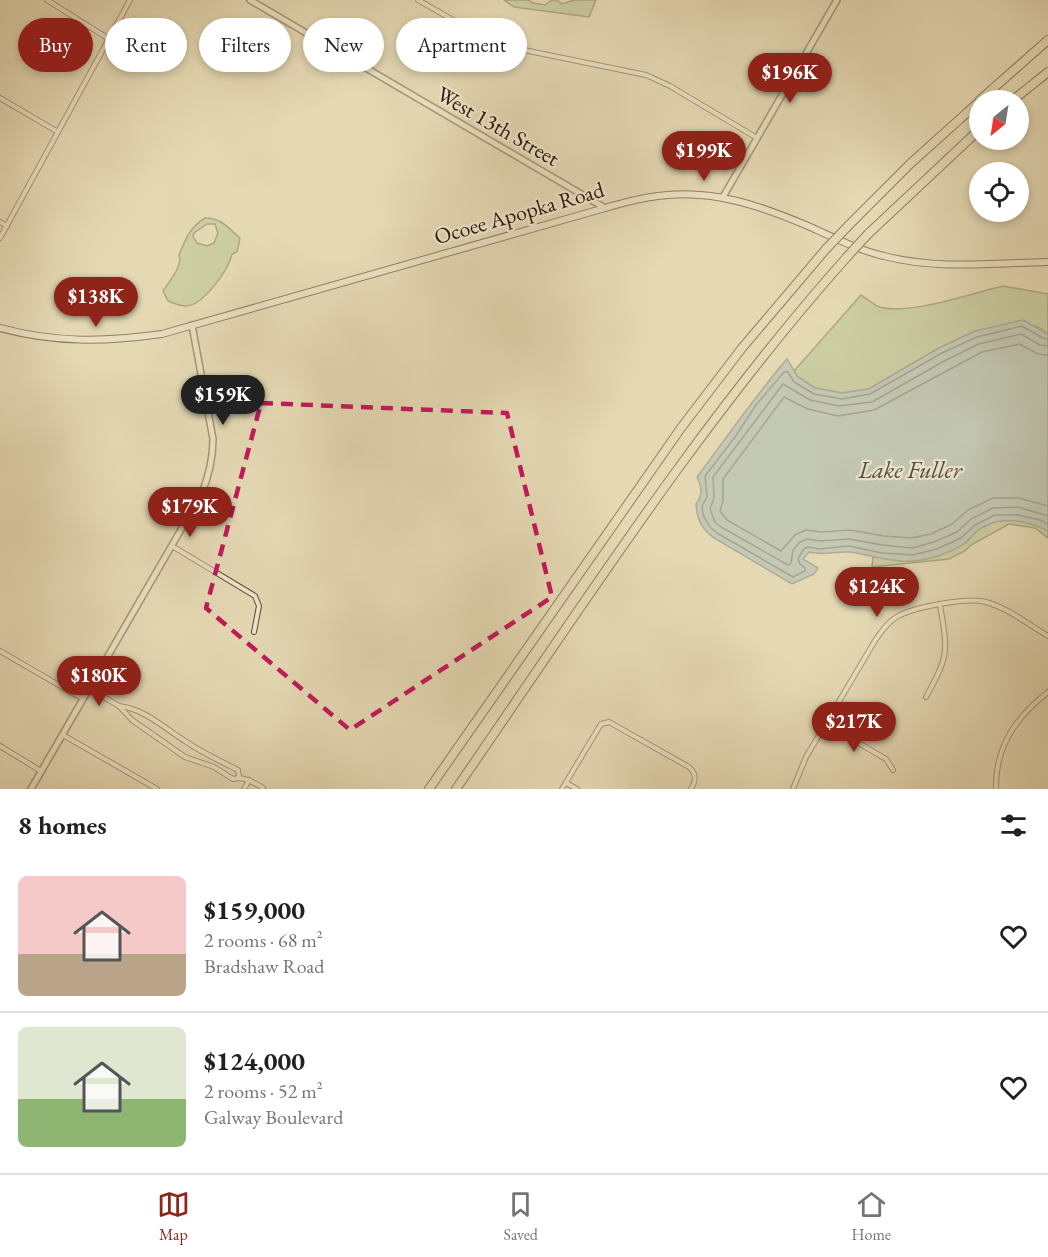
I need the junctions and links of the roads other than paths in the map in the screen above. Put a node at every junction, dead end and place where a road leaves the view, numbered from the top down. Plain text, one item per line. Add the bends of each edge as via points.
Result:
1 (47, 0) edge
2 (130, 0) edge
3 (250, 0) edge
4 (418, 0) edge
5 (837, 0) edge
6 (120, 18) edge
7 (105, 36) edge
8 (1048, 40) edge
9 (105, 46) edge
10 (1048, 72) edge
11 (1048, 77) edge
12 (992, 90) edge
13 (1026, 90) edge
14 (1029, 90) edge
15 (0, 98) edge
16 (969, 111) edge
17 (58, 132) junction
18 (757, 138) junction
19 (969, 139) edge
20 (723, 196) junction
21 (605, 208) junction
22 (0, 222) edge
23 (7, 226) junction
24 (0, 238) edge
25 (1048, 262) edge
26 (192, 324) junction
27 (0, 328) edge
28 (172, 546) junction
29 (940, 605) junction
30 (254, 632) dead end
31 (1048, 636) edge
32 (0, 651) edge
33 (90, 689) junction
34 (1048, 692) edge
35 (926, 697) dead end
36 (84, 699) junction
37 (119, 706) junction
38 (826, 724) junction
39 (63, 735) junction
40 (0, 746) edge
41 (893, 770) dead end
42 (41, 771) junction
43 (239, 777) junction
44 (249, 780) junction
45 (566, 783) junction
46 (263, 788) edge
47 (31, 789) edge
48 (157, 789) edge
49 (244, 789) edge
50 (429, 789) edge
51 (456, 789) edge
52 (562, 789) edge
53 (577, 789) edge
54 (691, 789) edge
55 (793, 789) edge
56 (996, 789) edge

1 - 7 street
2 - 6 street
3 - 21 street, West 13th Street
4 - 18 street via 488,39 514,48 646,75
5 - 18 street
8 - 12 highway
9 - 17 street
10 - 13 highway
11 - 14 highway
15 - 17 street
16 - 50 highway, bridge via 826,249 742,348 681,428
17 - 23 street
18 - 20 street
19 - 51 highway, bridge via 868,234 783,330 708,427
20 - 21 main road, Ocoee Apopka Road via 657,196
20 - 25 main road, Ocoee Apopka Road via 900,260 945,264
21 - 26 main road, Ocoee Apopka Road
22 - 23 street
23 - 24 street
26 - 27 main road, Ocoee Apopka Road via 112,340 43,337
26 - 28 street via 213,457 201,495
28 - 30 street via 255,596 259,606
28 - 33 street
29 - 31 street via 983,601
29 - 35 street via 946,655
29 - 38 street via 911,611 885,626
32 - 36 street
33 - 36 street
33 - 37 street
34 - 56 street via 1029,706 1011,729 1001,753
36 - 39 street
37 - 43 street via 132,708 164,726 238,770
37 - 43 street via 132,720 185,757 233,779
38 - 41 street via 886,759
38 - 55 street
39 - 42 street
39 - 48 street
40 - 42 street
42 - 47 street
43 - 44 street
44 - 46 street
44 - 49 street
45 - 52 street
45 - 53 street
45 - 54 street via 601,724 609,722 689,767 696,779

